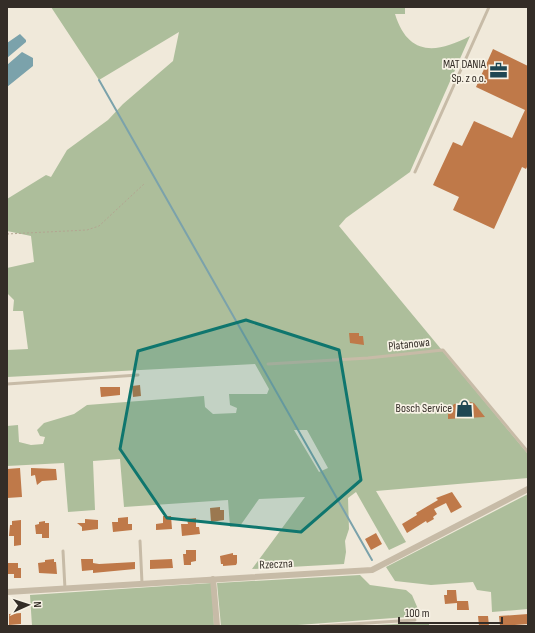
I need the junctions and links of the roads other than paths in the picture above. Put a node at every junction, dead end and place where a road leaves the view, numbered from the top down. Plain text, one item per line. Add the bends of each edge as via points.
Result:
1 (489, 7) edge
2 (415, 172) dead end
3 (268, 364) dead end
4 (138, 375) dead end
5 (7, 384) edge
6 (528, 452) edge
7 (528, 489) edge
8 (140, 541) dead end
9 (63, 551) dead end
10 (213, 579) junction
11 (142, 584) junction
12 (65, 588) junction
13 (7, 592) edge
14 (415, 620) dead end
15 (217, 626) edge
16 (320, 626) edge

1 - 2 lane
3 - 6 lane, Platanowa via 443,350
4 - 5 lane
7 - 10 street, Rzeczna via 372,570
8 - 11 lane
9 - 12 lane
10 - 11 street, Rzeczna
10 - 15 street
11 - 12 street, Rzeczna
12 - 13 street, Rzeczna
14 - 16 lane

